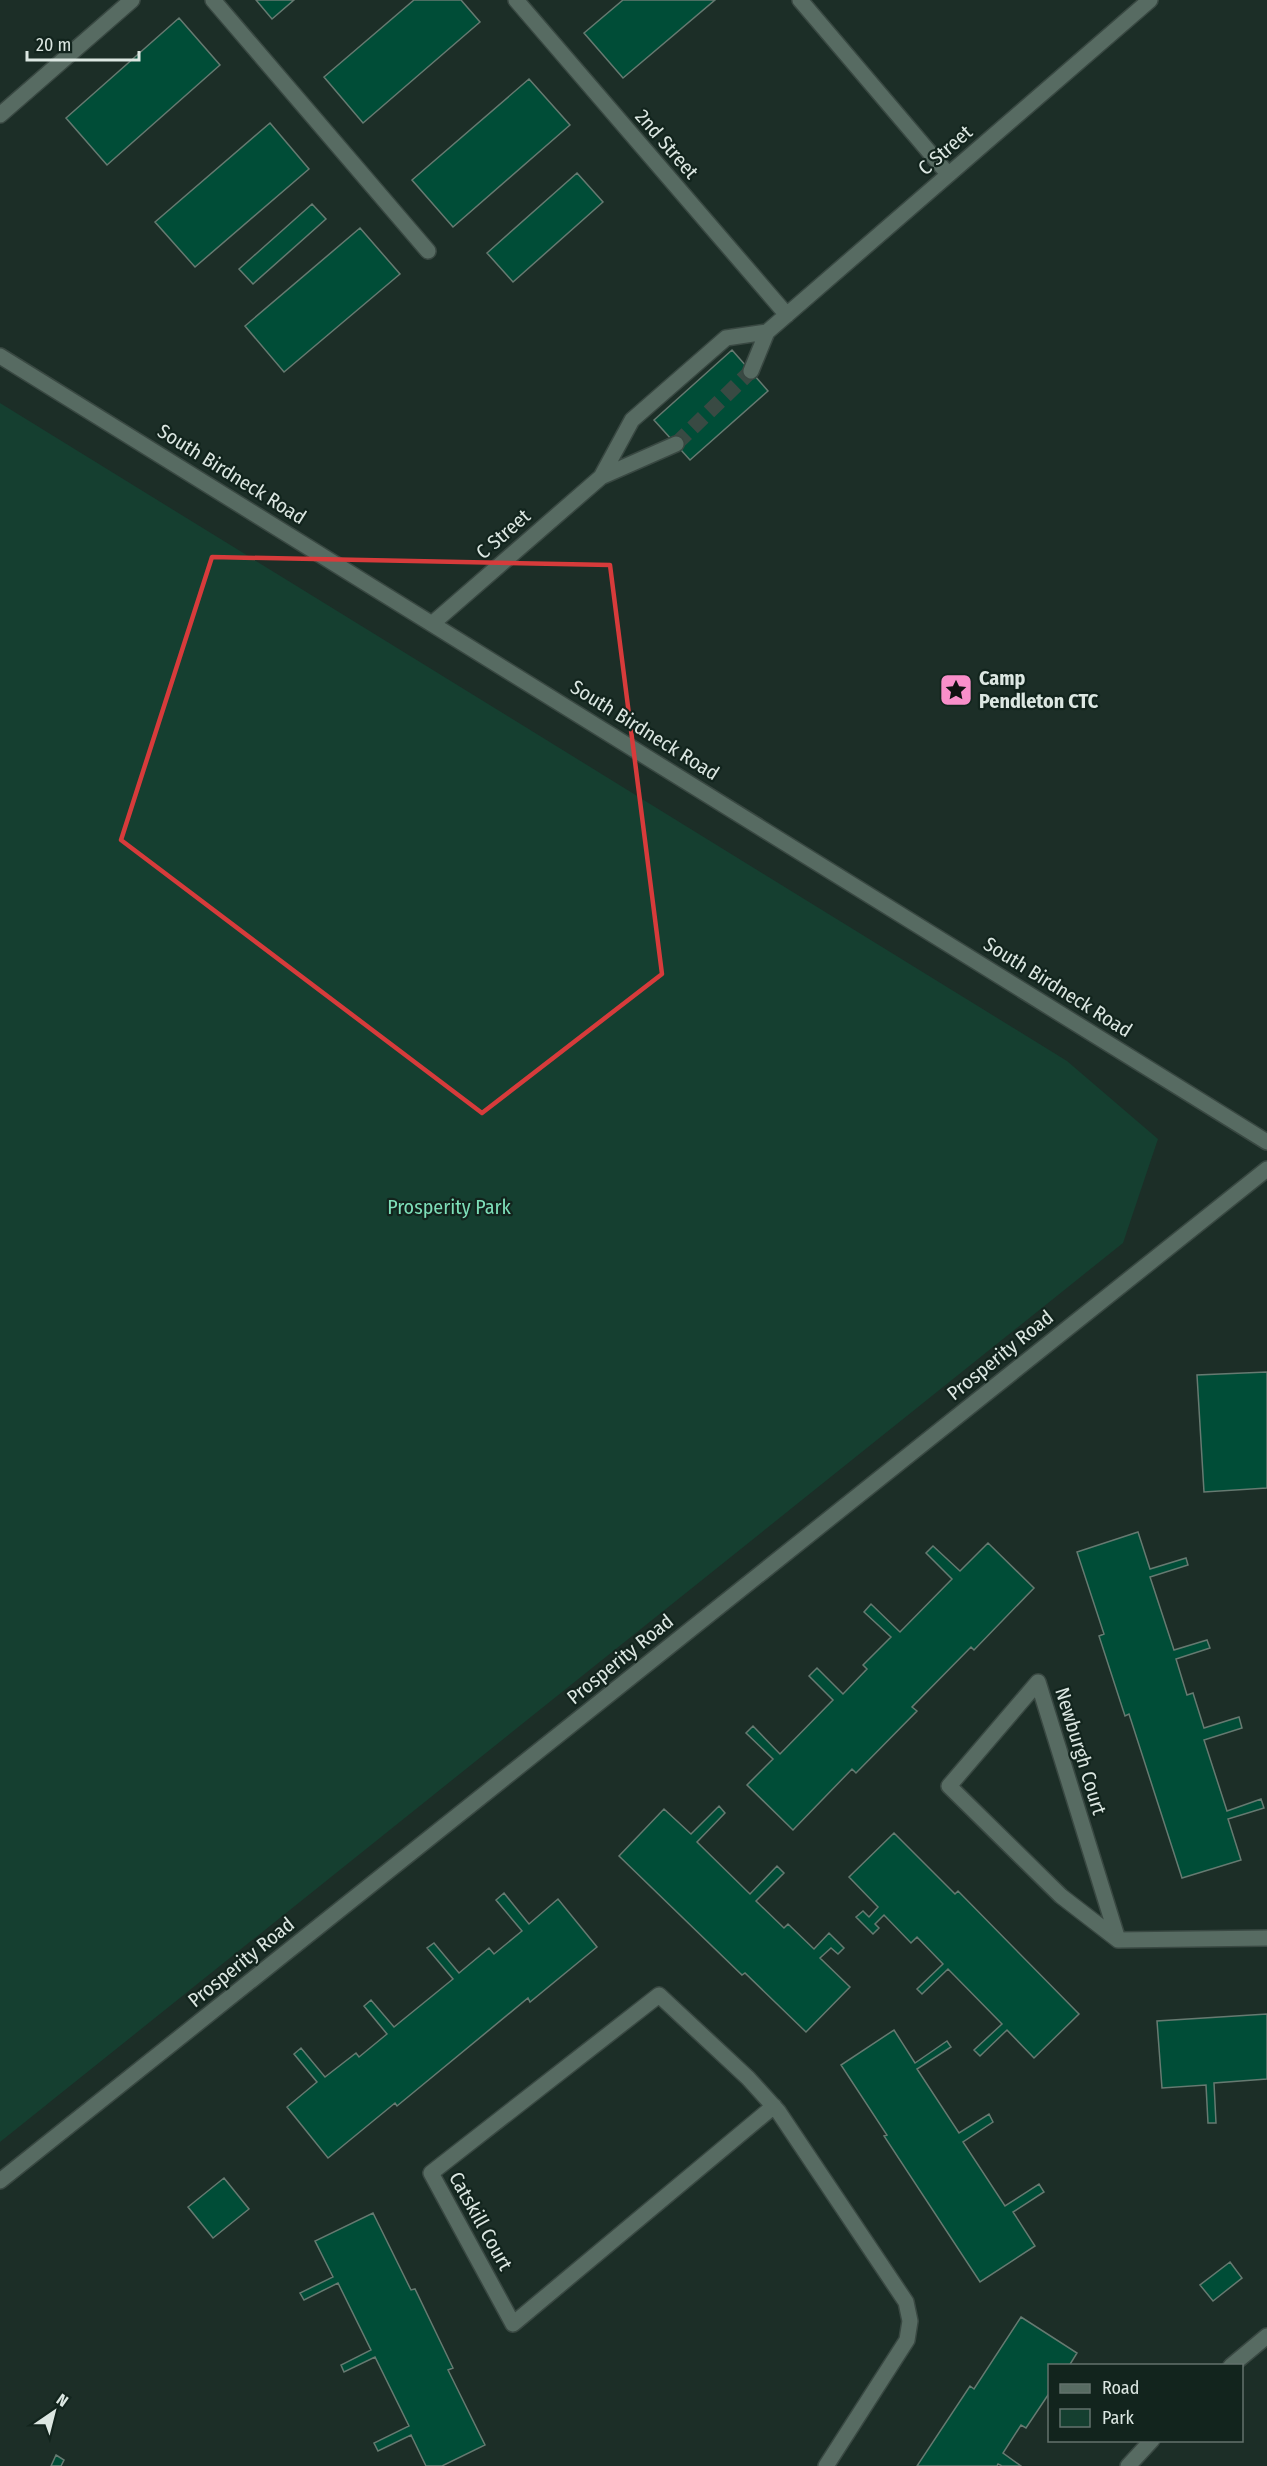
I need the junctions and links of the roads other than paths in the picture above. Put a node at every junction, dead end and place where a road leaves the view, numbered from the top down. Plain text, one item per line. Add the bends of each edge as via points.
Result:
1 (132, 0) edge
2 (213, 0) edge
3 (516, 0) edge
4 (800, 0) edge
5 (1150, 0) edge
6 (2, 110) edge
7 (948, 174) junction
8 (428, 250) dead end
9 (787, 315) junction
10 (767, 332) junction
11 (0, 356) edge
12 (751, 371) tunnel mouth
13 (676, 444) tunnel mouth
14 (601, 477) junction
15 (433, 623) junction
16 (1267, 1142) edge
17 (1267, 1169) edge
18 (1267, 1938) edge
19 (1118, 1940) junction
20 (774, 2106) junction
21 (0, 2181) edge
22 (1267, 2336) edge
23 (1233, 2364) edge
24 (1150, 2442) edge
25 (826, 2466) edge
26 (1128, 2466) edge

1 - 6 street
2 - 8 street
3 - 9 street, 2nd Street
4 - 7 street
5 - 7 street, C Street
7 - 9 street, C Street
9 - 10 street, C Street
10 - 12 street, C Street
10 - 14 street, C Street via 726,338 666,390 632,420
11 - 15 street, South Birdneck Road
13 - 14 street, C Street
14 - 15 street, C Street
15 - 16 street, South Birdneck Road
17 - 21 street, Prosperity Road
18 - 19 street
19 - 19 street, Newburgh Court via 1115,1930 1038,1682 950,1786 1061,1896
20 - 20 street, Catskill Court via 659,1995 430,2173 513,2324
20 - 25 street, Catskill Court via 906,2302 910,2321 907,2340
22 - 23 street
24 - 26 street

